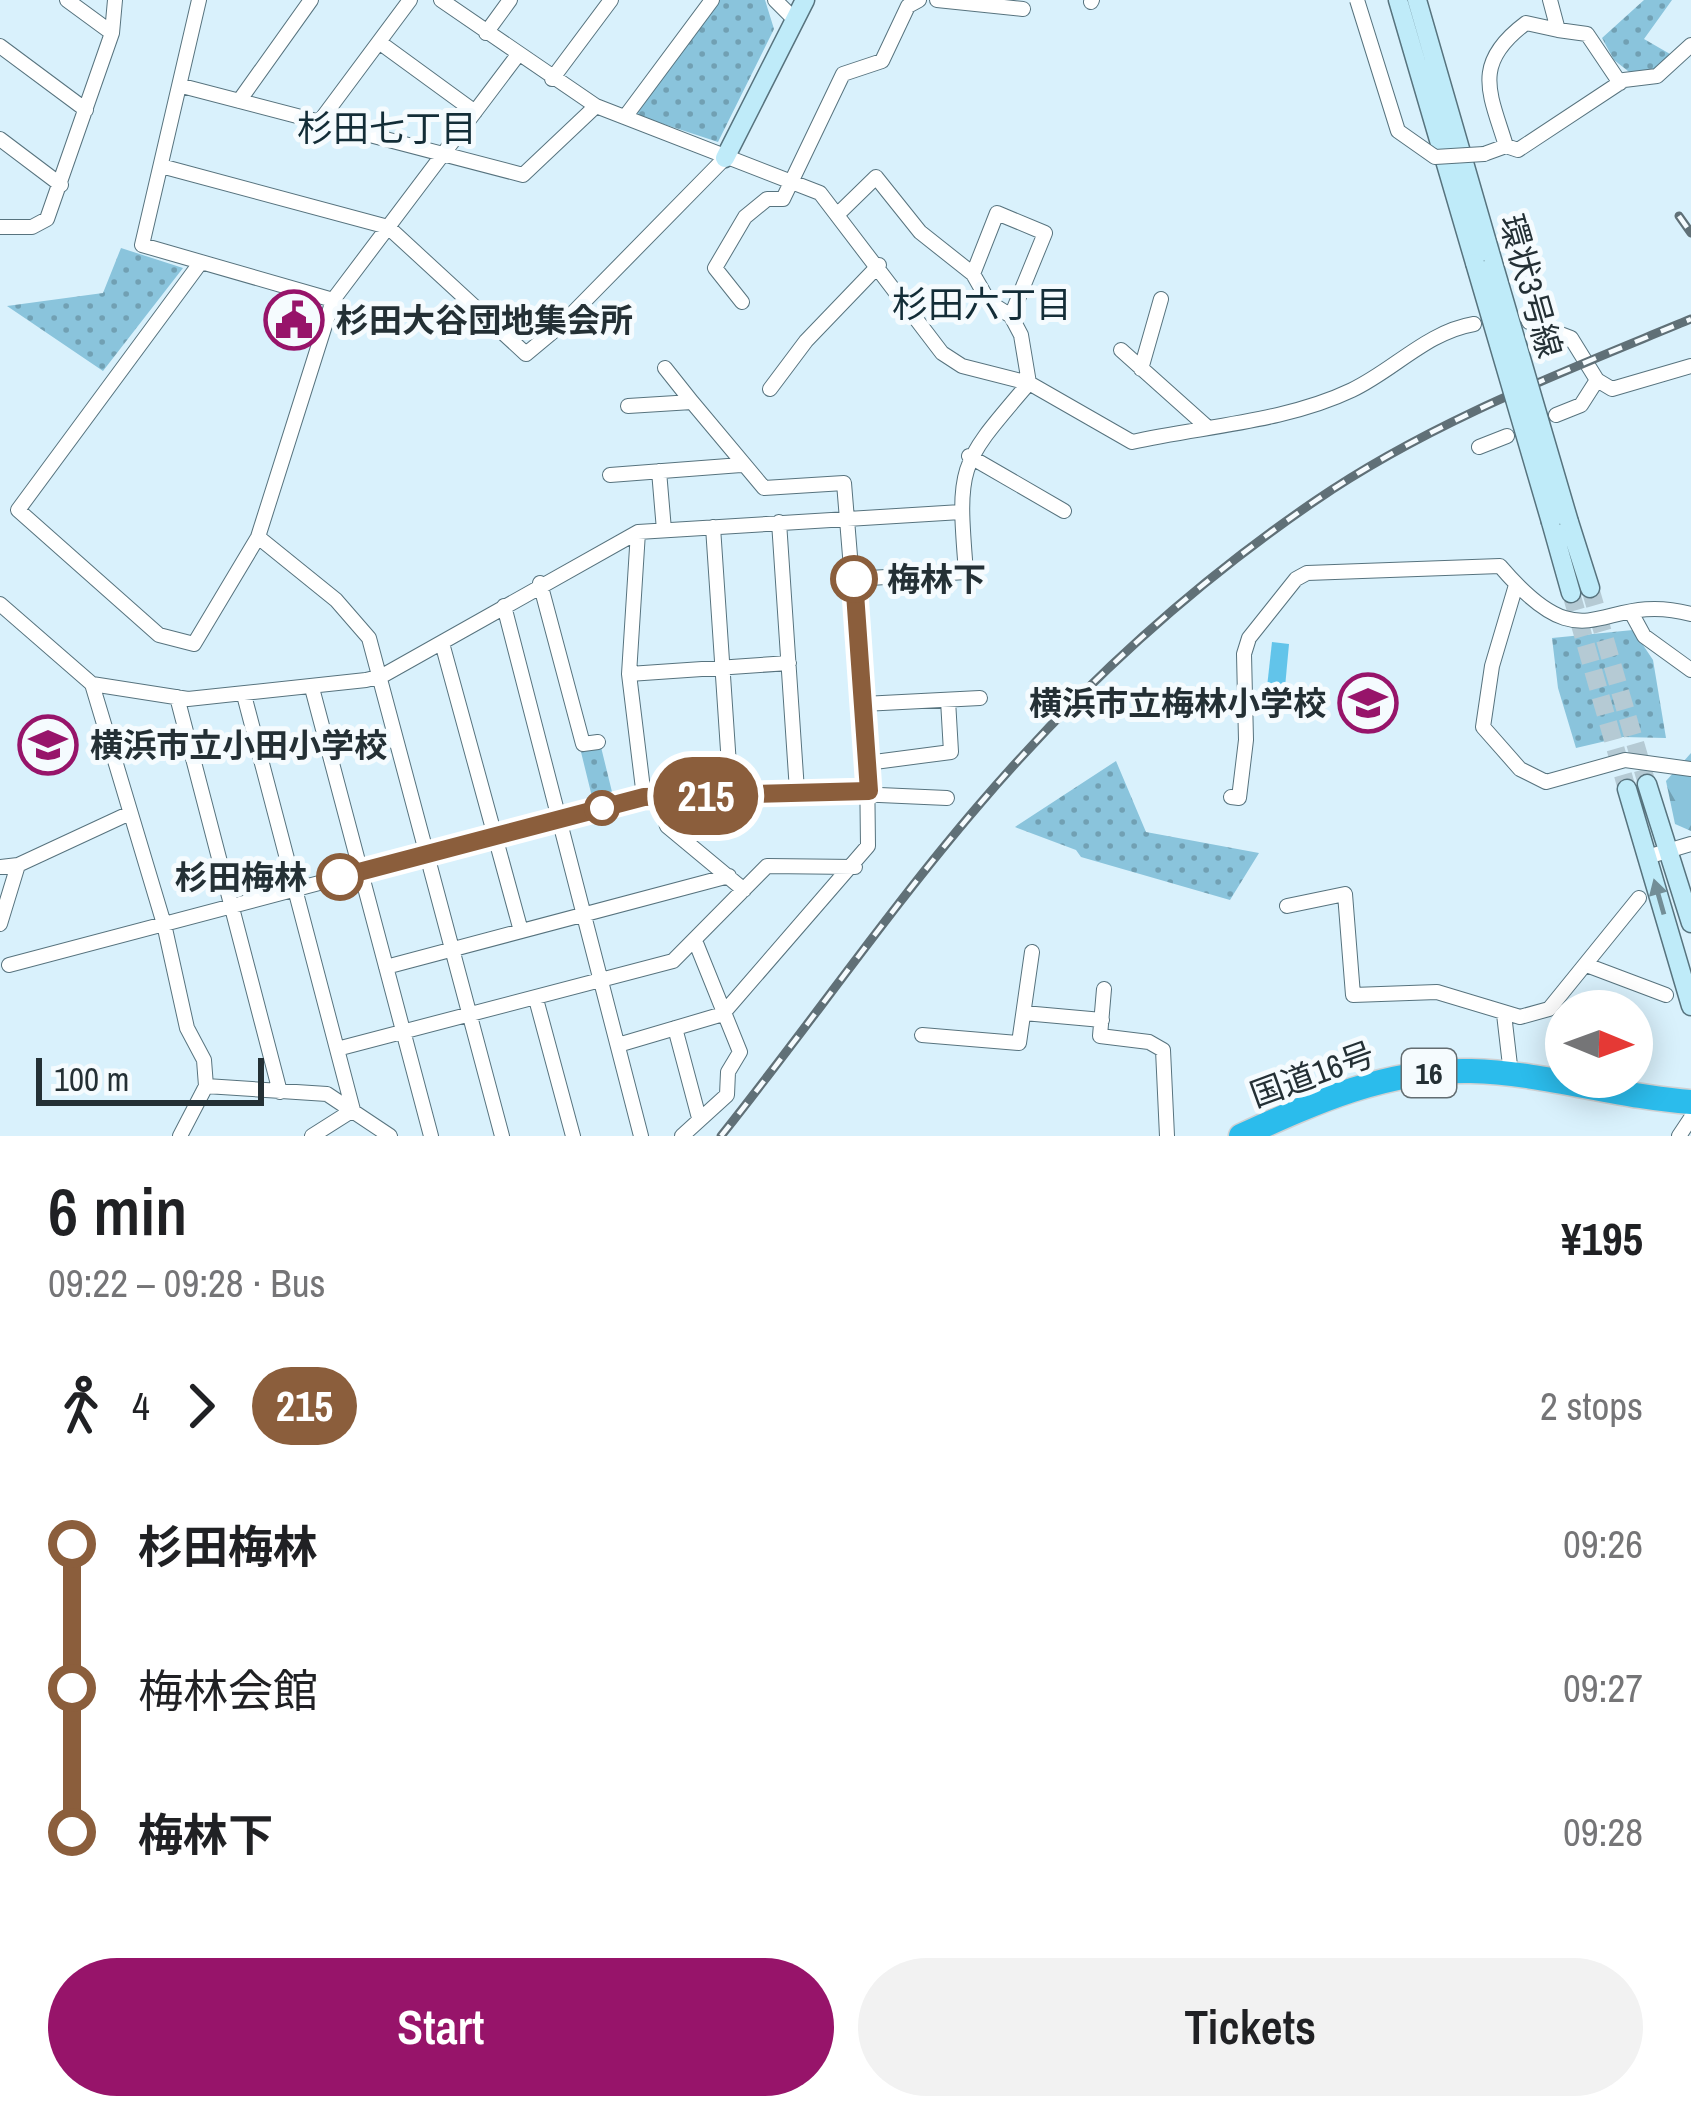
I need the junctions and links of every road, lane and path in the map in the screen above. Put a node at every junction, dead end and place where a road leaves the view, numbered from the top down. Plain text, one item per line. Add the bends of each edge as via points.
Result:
1 (67, 0) edge
2 (115, 0) edge
3 (200, 0) edge
4 (310, 0) edge
5 (410, 0) edge
6 (441, 0) edge
7 (510, 0) edge
8 (611, 0) edge
9 (712, 0) edge
10 (775, 0) edge
11 (805, 0) edge
12 (919, 0) edge
13 (938, 0) edge
14 (1357, 0) edge
15 (1398, 0) edge
16 (1417, 0) edge
17 (1550, 0) edge
18 (1023, 8) dead end
19 (795, 20) junction
20 (1558, 30) junction
21 (112, 33) junction
22 (485, 33) junction
23 (379, 42) junction
24 (1691, 45) edge
25 (0, 46) edge
26 (518, 56) junction
27 (552, 79) junction
28 (1620, 83) junction
29 (182, 86) junction
30 (238, 101) junction
31 (596, 106) junction
32 (86, 110) junction
33 (475, 112) junction
34 (625, 117) junction
35 (320, 121) junction
36 (0, 139) edge
37 (1506, 146) junction
38 (444, 155) junction
39 (725, 158) junction
40 (161, 166) junction
41 (796, 182) junction
42 (61, 185) junction
43 (838, 214) junction
44 (0, 227) edge
45 (388, 227) junction
46 (201, 262) junction
47 (1484, 263) junction
48 (879, 266) junction
49 (974, 274) junction
50 (1161, 299) dead end
51 (333, 300) junction
52 (742, 302) dead end
53 (1011, 316) junction
54 (1529, 322) dead end
55 (1474, 324) dead end
56 (1121, 350) dead end
57 (1691, 366) edge
58 (665, 368) dead end
59 (1141, 369) junction
60 (1597, 380) junction
61 (1029, 383) junction
62 (770, 389) dead end
63 (692, 402) junction
64 (628, 406) dead end
65 (1556, 415) dead end
66 (1206, 426) junction
67 (1507, 436) dead end
68 (1479, 447) dead end
69 (969, 455) junction
70 (742, 465) junction
71 (659, 471) junction
72 (610, 475) dead end
73 (1064, 511) dead end
74 (961, 512) junction
75 (848, 518) junction
76 (779, 522) junction
77 (712, 527) junction
78 (664, 530) junction
79 (638, 532) junction
80 (258, 537) junction
81 (854, 579) junction
82 (540, 584) junction
83 (1516, 585) junction
84 (1580, 591) tunnel mouth
85 (0, 604) edge
86 (504, 606) junction
87 (1632, 614) junction
88 (1691, 614) edge
89 (442, 643) junction
90 (789, 663) junction
91 (722, 668) junction
92 (1691, 670) edge
93 (628, 674) junction
94 (382, 676) junction
95 (92, 684) junction
96 (312, 688) junction
97 (244, 695) junction
98 (177, 697) junction
99 (980, 698) dead end
100 (948, 700) junction
101 (863, 704) junction
102 (598, 742) dead end
103 (867, 763) junction
104 (1691, 770) edge
105 (1648, 784) tunnel mouth
106 (1627, 789) tunnel mouth
107 (797, 791) junction
108 (869, 791) junction
109 (731, 795) junction
110 (1231, 796) dead end
111 (650, 797) junction
112 (947, 798) dead end
113 (130, 813) junction
114 (559, 820) junction
115 (496, 837) junction
116 (1691, 844) edge
117 (1669, 849) junction
118 (427, 855) junction
119 (1647, 857) junction
120 (18, 865) junction
121 (0, 867) edge
122 (855, 867) junction
123 (360, 872) junction
124 (729, 876) junction
125 (296, 890) junction
126 (744, 890) junction
127 (1639, 898) dead end
128 (230, 906) junction
129 (1287, 906) dead end
130 (586, 914) junction
131 (1691, 923) edge
132 (0, 924) edge
133 (164, 924) junction
134 (521, 932) junction
135 (696, 944) junction
136 (453, 949) junction
137 (1032, 952) dead end
138 (9, 965) dead end
139 (1588, 966) junction
140 (386, 967) junction
141 (603, 983) junction
142 (1103, 989) dead end
143 (1666, 995) dead end
144 (536, 1000) junction
145 (1691, 1006) edge
146 (724, 1012) junction
147 (1024, 1013) junction
148 (1504, 1014) junction
149 (471, 1015) junction
150 (1102, 1020) junction
151 (675, 1028) junction
152 (403, 1033) junction
153 (922, 1035) dead end
154 (618, 1045) junction
155 (337, 1049) junction
156 (1511, 1075) junction
157 (206, 1086) junction
158 (280, 1092) junction
159 (1691, 1102) edge
160 (353, 1110) junction
161 (700, 1118) junction
162 (1691, 1118) edge
163 (180, 1136) edge
164 (312, 1136) edge
165 (390, 1136) edge
166 (431, 1136) edge
167 (502, 1136) edge
168 (573, 1136) edge
169 (641, 1136) edge
170 (682, 1136) edge
171 (1167, 1136) edge
172 (1241, 1136) edge
173 (1679, 1136) edge

1 - 21 street
2 - 21 street
3 - 29 street
4 - 30 street
5 - 23 street
6 - 22 street
7 - 22 street
8 - 27 street
9 - 34 street
10 - 19 street
11 - 19 street
12 - 41 street via 908,6 882,61 843,74
13 - 18 street
14 - 37 street, bridge via 1398,131 1436,157
15 - 47 street, 環状3号線
16 - 47 street, 環状3号線
17 - 20 street
19 - 39 street
20 - 28 street via 1587,34
20 - 37 street via 1526,23 1491,66 1486,91
21 - 32 street
22 - 26 street
23 - 33 street
23 - 35 street
24 - 28 street via 1657,76
25 - 32 street
26 - 27 street
26 - 33 street
27 - 31 street
28 - 37 street via 1518,150
29 - 30 street
29 - 40 street
30 - 35 street
31 - 34 street
31 - 38 street via 523,175
32 - 42 street
33 - 38 street
34 - 39 street
35 - 38 street
36 - 42 street
38 - 45 street
39 - 41 street
39 - 45 street via 526,354
40 - 45 street
40 - 46 street via 142,245
41 - 43 street
41 - 52 street via 783,200 766,199 745,217 715,268
42 - 44 street via 47,219
43 - 48 street
43 - 49 street via 876,177 920,232
45 - 51 street
46 - 51 street
46 - 80 street via 18,510 160,635 194,644
47 - 84 street, bridge
48 - 61 street via 942,353
48 - 62 street
49 - 53 street via 988,302
49 - 53 street via 997,214 1045,233
50 - 59 street
51 - 80 street
53 - 61 street
54 - 60 street via 1571,338
55 - 66 street via 1449,328 1332,398
56 - 59 street
57 - 60 street via 1612,389
58 - 63 street
59 - 66 street
60 - 65 street via 1582,405
61 - 66 street via 1132,442
61 - 69 street
63 - 64 street
63 - 70 street
67 - 68 street
69 - 73 street
69 - 74 street
70 - 71 street
70 - 75 street via 764,488 844,483
71 - 72 street
71 - 78 street
74 - 75 street
74 - 81 street via 966,572
75 - 76 street
75 - 81 street
76 - 77 street
76 - 90 street
77 - 78 street
77 - 91 street
78 - 79 street
79 - 82 street
79 - 93 street
80 - 94 street via 356,621
81 - 101 street
82 - 86 street
82 - 102 street via 583,744
83 - 87 street via 1529,602 1576,622
83 - 104 street via 1483,727 1520,769 1546,782 1625,760
83 - 110 street via 1500,566 1469,565 1295,579 1244,654 1246,740 1239,798
85 - 95 street
86 - 89 street
86 - 114 street
87 - 88 street
87 - 92 street via 1645,636
89 - 94 street
89 - 115 street
90 - 91 street
90 - 107 street
91 - 93 street
91 - 109 street
93 - 111 street
94 - 96 street
94 - 118 street
95 - 98 street
95 - 113 street
96 - 97 street
96 - 123 street
97 - 98 street
97 - 125 street
98 - 128 street
99 - 100 street
100 - 101 street
100 - 103 street via 951,752
101 - 103 street
103 - 108 street
105 - 117 street
106 - 119 street
107 - 108 street
107 - 109 street
108 - 112 street
108 - 122 street via 868,846
109 - 111 street
111 - 114 street
111 - 124 street via 667,826
113 - 120 street
113 - 133 street
114 - 115 street
114 - 130 street
115 - 118 street
115 - 134 street
116 - 117 street
117 - 119 street
117 - 131 street
118 - 123 street
118 - 136 street
145 -> 119 street
120 - 121 street
120 - 132 street
122 - 126 street via 767,866
122 - 146 street
123 - 125 street
123 - 140 street
124 - 126 street
124 - 130 street
125 - 128 street
125 - 155 street
126 - 135 street
127 - 139 street
128 - 133 street
128 - 158 street
129 - 148 street via 1345,894 1353,995 1438,992
130 - 134 street
130 - 141 street
133 - 138 street
133 - 157 street
134 - 136 street
135 - 141 street via 673,962
135 - 146 street
136 - 140 street
136 - 149 street
137 - 147 street
139 - 143 street
139 - 148 street via 1549,1010
140 - 152 street
141 - 144 street
141 - 154 street
142 - 150 street
144 - 149 street
144 - 168 street
146 - 151 street
146 - 161 street via 740,1052 727,1095
147 - 150 street
147 - 153 street via 1019,1043
148 - 156 street
149 - 152 street
149 - 167 street
150 - 171 street via 1100,1036 1162,1050
151 - 154 street
151 - 161 street
152 - 155 street
152 - 166 street
154 - 169 street
155 - 160 street
156 - 159 highway, 国道16号 / 16
156 - 172 highway, 国道16号 / 16 via 1378,1081
157 - 158 street
157 - 163 street
158 - 160 street via 327,1094
160 - 164 street
160 - 165 street
161 - 170 street
162 - 173 street

